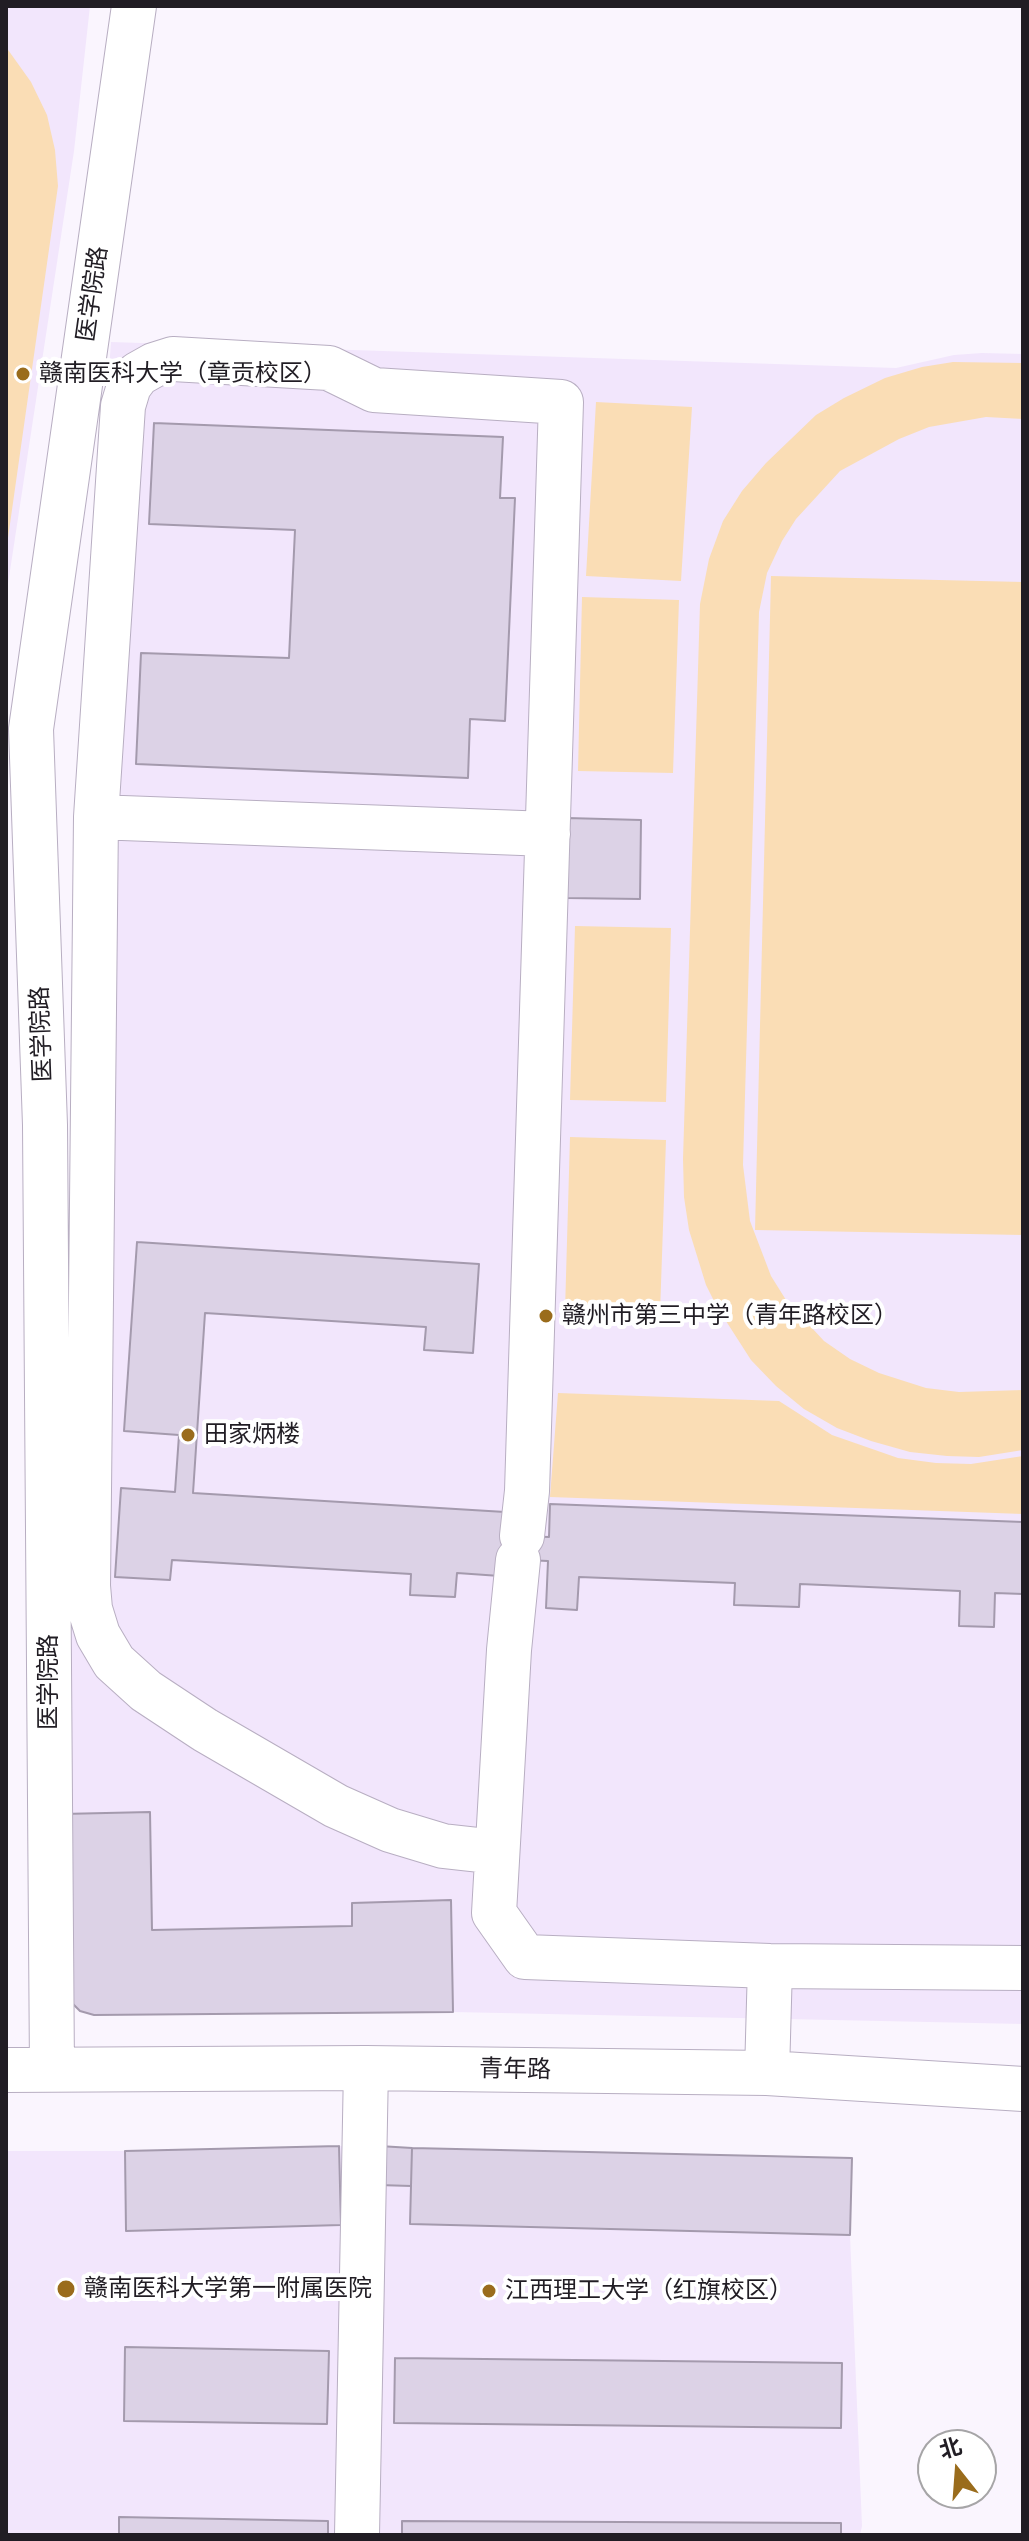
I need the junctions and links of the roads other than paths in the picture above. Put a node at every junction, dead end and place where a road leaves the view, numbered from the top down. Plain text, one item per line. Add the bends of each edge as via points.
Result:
1 (134, 6) edge
2 (96, 817) junction
3 (548, 834) junction
4 (497, 1852) junction
5 (770, 1966) junction
6 (1023, 1968) edge
7 (366, 2068) junction
8 (52, 2069) junction
9 (6, 2070) edge
10 (767, 2073) junction
11 (1023, 2089) edge
12 (357, 2535) edge

1 - 8 street, 医学院路 via 31,729 45,1125
2 - 3 street
2 - 3 street via 123,406 138,374 173,359 197,359 329,368 374,390 561,402
2 - 4 street via 88,1586 98,1635 114,1662 146,1691 336,1806 443,1846
3 - 4 street via 527,1491 509,1650
4 - 5 street via 494,1913 525,1957
5 - 6 street
5 - 10 street
7 - 8 street, 青年路
7 - 10 street, 青年路
7 - 12 street
8 - 9 street, 青年路
10 - 11 street, 青年路

